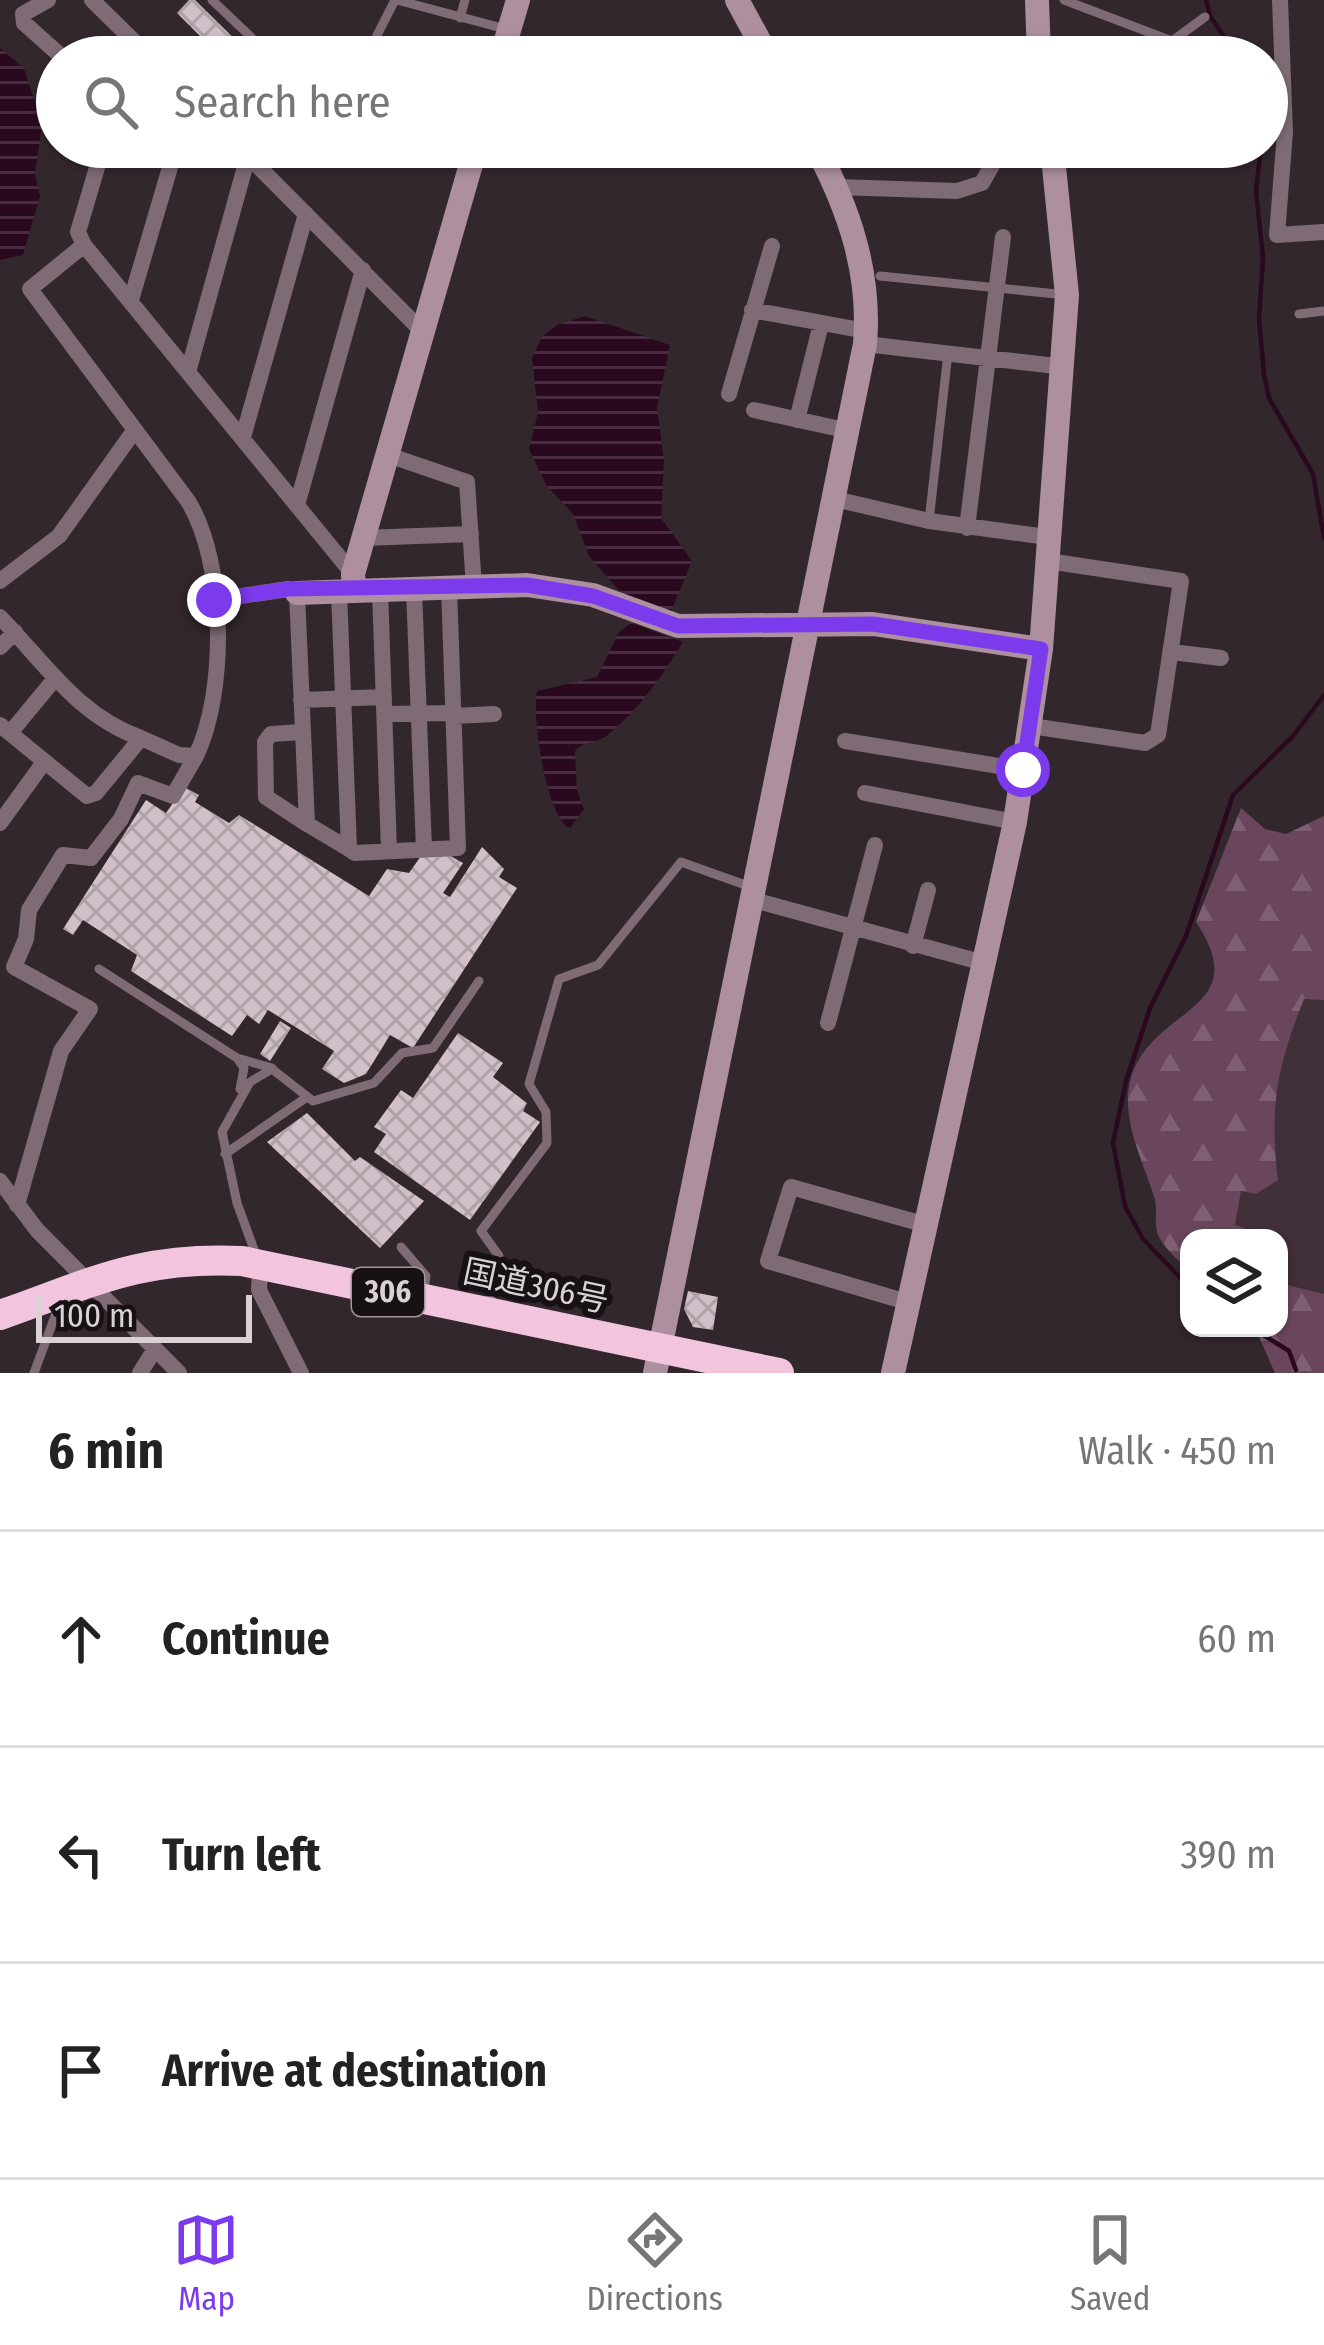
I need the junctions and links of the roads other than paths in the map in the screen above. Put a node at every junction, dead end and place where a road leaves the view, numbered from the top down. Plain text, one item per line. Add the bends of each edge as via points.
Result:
1 (48, 0) edge
2 (92, 0) edge
3 (212, 0) edge
4 (396, 0) edge
5 (465, 0) edge
6 (518, 0) edge
7 (737, 0) edge
8 (1037, 0) edge
9 (1064, 0) edge
10 (1280, 0) edge
11 (1205, 17) dead end
12 (460, 18) junction
13 (509, 30) junction
14 (39, 36) edge
15 (121, 36) edge
16 (250, 36) edge
17 (377, 36) edge
18 (507, 36) edge
19 (756, 36) edge
20 (1038, 36) edge
21 (1159, 36) edge
22 (1179, 36) edge
23 (1282, 36) edge
24 (97, 168) edge
25 (170, 168) edge
26 (240, 168) edge
27 (260, 168) edge
28 (470, 168) edge
29 (827, 168) edge
30 (990, 168) edge
31 (1054, 168) edge
32 (1283, 168) edge
33 (837, 187) junction
34 (306, 214) junction
35 (1324, 232) edge
36 (1003, 236) dead end
37 (84, 245) junction
38 (772, 246) dead end
39 (363, 270) junction
40 (880, 276) dead end
41 (996, 290) junction
42 (1067, 295) junction
43 (131, 300) junction
44 (752, 310) junction
45 (1324, 311) edge
46 (1299, 314) dead end
47 (821, 324) junction
48 (424, 332) junction
49 (866, 338) junction
50 (948, 353) junction
51 (987, 358) junction
52 (1065, 367) junction
53 (188, 372) junction
54 (729, 394) dead end
55 (754, 410) dead end
56 (797, 419) junction
57 (134, 430) junction
58 (849, 431) junction
59 (243, 437) junction
60 (388, 455) junction
61 (835, 499) junction
62 (297, 506) junction
63 (929, 521) junction
64 (968, 528) junction
65 (471, 534) junction
66 (364, 538) junction
67 (1047, 549) junction
68 (0, 581) edge
69 (348, 585) junction
70 (462, 587) junction
71 (414, 589) junction
72 (380, 590) junction
73 (297, 593) junction
74 (214, 600) junction
75 (0, 617) edge
76 (809, 625) junction
77 (15, 632) junction
78 (0, 647) edge
79 (1041, 649) junction
80 (1172, 652) junction
81 (1221, 658) dead end
82 (53, 681) junction
83 (343, 698) junction
84 (301, 700) junction
85 (384, 706) junction
86 (418, 714) junction
87 (454, 714) junction
88 (494, 714) dead end
89 (1030, 726) junction
90 (5, 729) edge
91 (302, 732) junction
92 (141, 738) junction
93 (845, 741) dead end
94 (196, 756) junction
95 (44, 762) junction
96 (1023, 770) junction
97 (22, 789) junction
98 (0, 792) edge
99 (865, 793) dead end
100 (1015, 822) junction
101 (0, 823) edge
102 (307, 824) junction
103 (875, 844) dead end
104 (349, 849) junction
105 (424, 850) junction
106 (388, 851) junction
107 (928, 890) dead end
108 (752, 893) junction
109 (855, 929) junction
110 (913, 946) junction
111 (984, 963) junction
112 (98, 969) dead end
113 (478, 981) dead end
114 (828, 1023) dead end
115 (237, 1058) junction
116 (272, 1069) junction
117 (307, 1097) junction
118 (230, 1110) junction
119 (225, 1154) junction
120 (0, 1181) edge
121 (16, 1205) junction
122 (922, 1225) junction
123 (401, 1247) dead end
124 (260, 1265) junction
125 (72, 1285) junction
126 (422, 1299) junction
127 (907, 1302) junction
128 (488, 1311) junction
129 (0, 1315) edge
130 (155, 1349) junction
131 (658, 1360) edge
132 (34, 1373) edge
133 (140, 1373) edge
134 (179, 1373) edge
135 (301, 1373) edge
136 (779, 1373) edge
137 (893, 1373) edge

1 - 14 street via 23,14
2 - 15 street
3 - 16 lane
4 - 12 lane
4 - 17 lane
5 - 12 lane
6 - 13 street
7 - 19 street
8 - 20 street
9 - 21 lane
10 - 23 street
11 - 22 lane
12 - 13 lane
13 - 18 street
24 - 37 street via 78,232
25 - 43 street
26 - 53 street
27 - 34 street
28 - 48 street
29 - 33 street
30 - 33 street via 982,183 957,191
31 - 42 street
32 - 35 street via 1277,235
33 - 49 street via 862,271
34 - 39 street
34 - 59 street
36 - 41 street
37 - 43 street
37 - 57 street via 30,289
38 - 44 street
39 - 48 street
39 - 62 street
40 - 41 lane
41 - 42 lane
41 - 51 street
42 - 52 street
43 - 53 street
44 - 47 street
44 - 54 street
45 - 46 lane
47 - 49 street
47 - 56 street
48 - 60 street
49 - 50 street
49 - 58 street
50 - 51 street
50 - 63 lane
51 - 52 street
51 - 64 street
52 - 67 street
53 - 59 street
55 - 56 street
56 - 58 street
57 - 68 street via 59,536
57 - 74 street via 202,524
58 - 61 street
59 - 62 street
60 - 65 street via 467,482
60 - 66 street
61 - 63 street
61 - 76 street
62 - 69 street
63 - 64 street
64 - 67 street
65 - 66 street
65 - 70 street
66 - 69 street
67 - 79 street
67 - 80 street via 1181,581
69 - 72 street
69 - 73 street
69 - 83 street
70 - 71 street
70 - 76 street via 566,590 678,626
70 - 87 street
71 - 72 street
71 - 86 street
72 - 85 street
73 - 74 street
73 - 84 street
74 - 94 street via 214,710
75 - 77 street
76 - 79 street via 873,624
76 - 108 street
77 - 78 street
77 - 82 street
79 - 89 street
80 - 81 street
80 - 89 street via 1161,730 1150,741
82 - 90 street
82 - 92 street via 114,728
83 - 84 street
83 - 85 street
83 - 104 street
84 - 91 street
85 - 86 street
85 - 106 street
86 - 87 street
86 - 105 street
87 - 88 street
87 - 105 street via 458,848
89 - 96 street
90 - 95 street
91 - 102 street
91 - 102 street via 271,734 265,742 266,797
92 - 94 street
92 - 95 street via 96,794 87,796
93 - 96 street
94 - 121 street via 173,796 138,783 91,858 63,855 28,910 14,967 90,1009 56,1064
95 - 97 street
96 - 100 street
97 - 98 street
97 - 101 street
99 - 100 street
100 - 111 street
102 - 104 street
103 - 109 street
104 - 106 street
105 - 106 street
107 - 110 street
108 - 109 street
108 - 128 lane via 681,862 598,965 559,979 529,1084 546,1112 547,1143 481,1232 499,1256
108 - 131 street
109 - 110 street
109 - 114 street
110 - 111 street
111 - 122 street
112 - 115 lane
113 - 117 lane via 433,1048 402,1053 374,1082
115 - 116 lane
115 - 118 lane via 244,1082
116 - 117 lane
116 - 118 lane via 250,1082
117 - 119 lane
118 - 119 lane
119 - 124 lane
120 - 121 street
121 - 125 street
122 - 127 street
122 - 127 street via 791,1186 768,1261
123 - 126 lane via 426,1276
124 - 125 highway, 国道306号 / 306 via 167,1263
124 - 126 highway, 国道306号 / 306
124 - 135 street via 259,1290
125 - 129 highway, 国道306号 / 306
125 - 130 street
125 - 132 lane
126 - 128 highway, 国道306号 / 306
127 - 137 street
128 - 131 highway, 国道306号 / 306
130 - 133 street
130 - 134 street
131 - 136 highway, 国道306号 / 306

